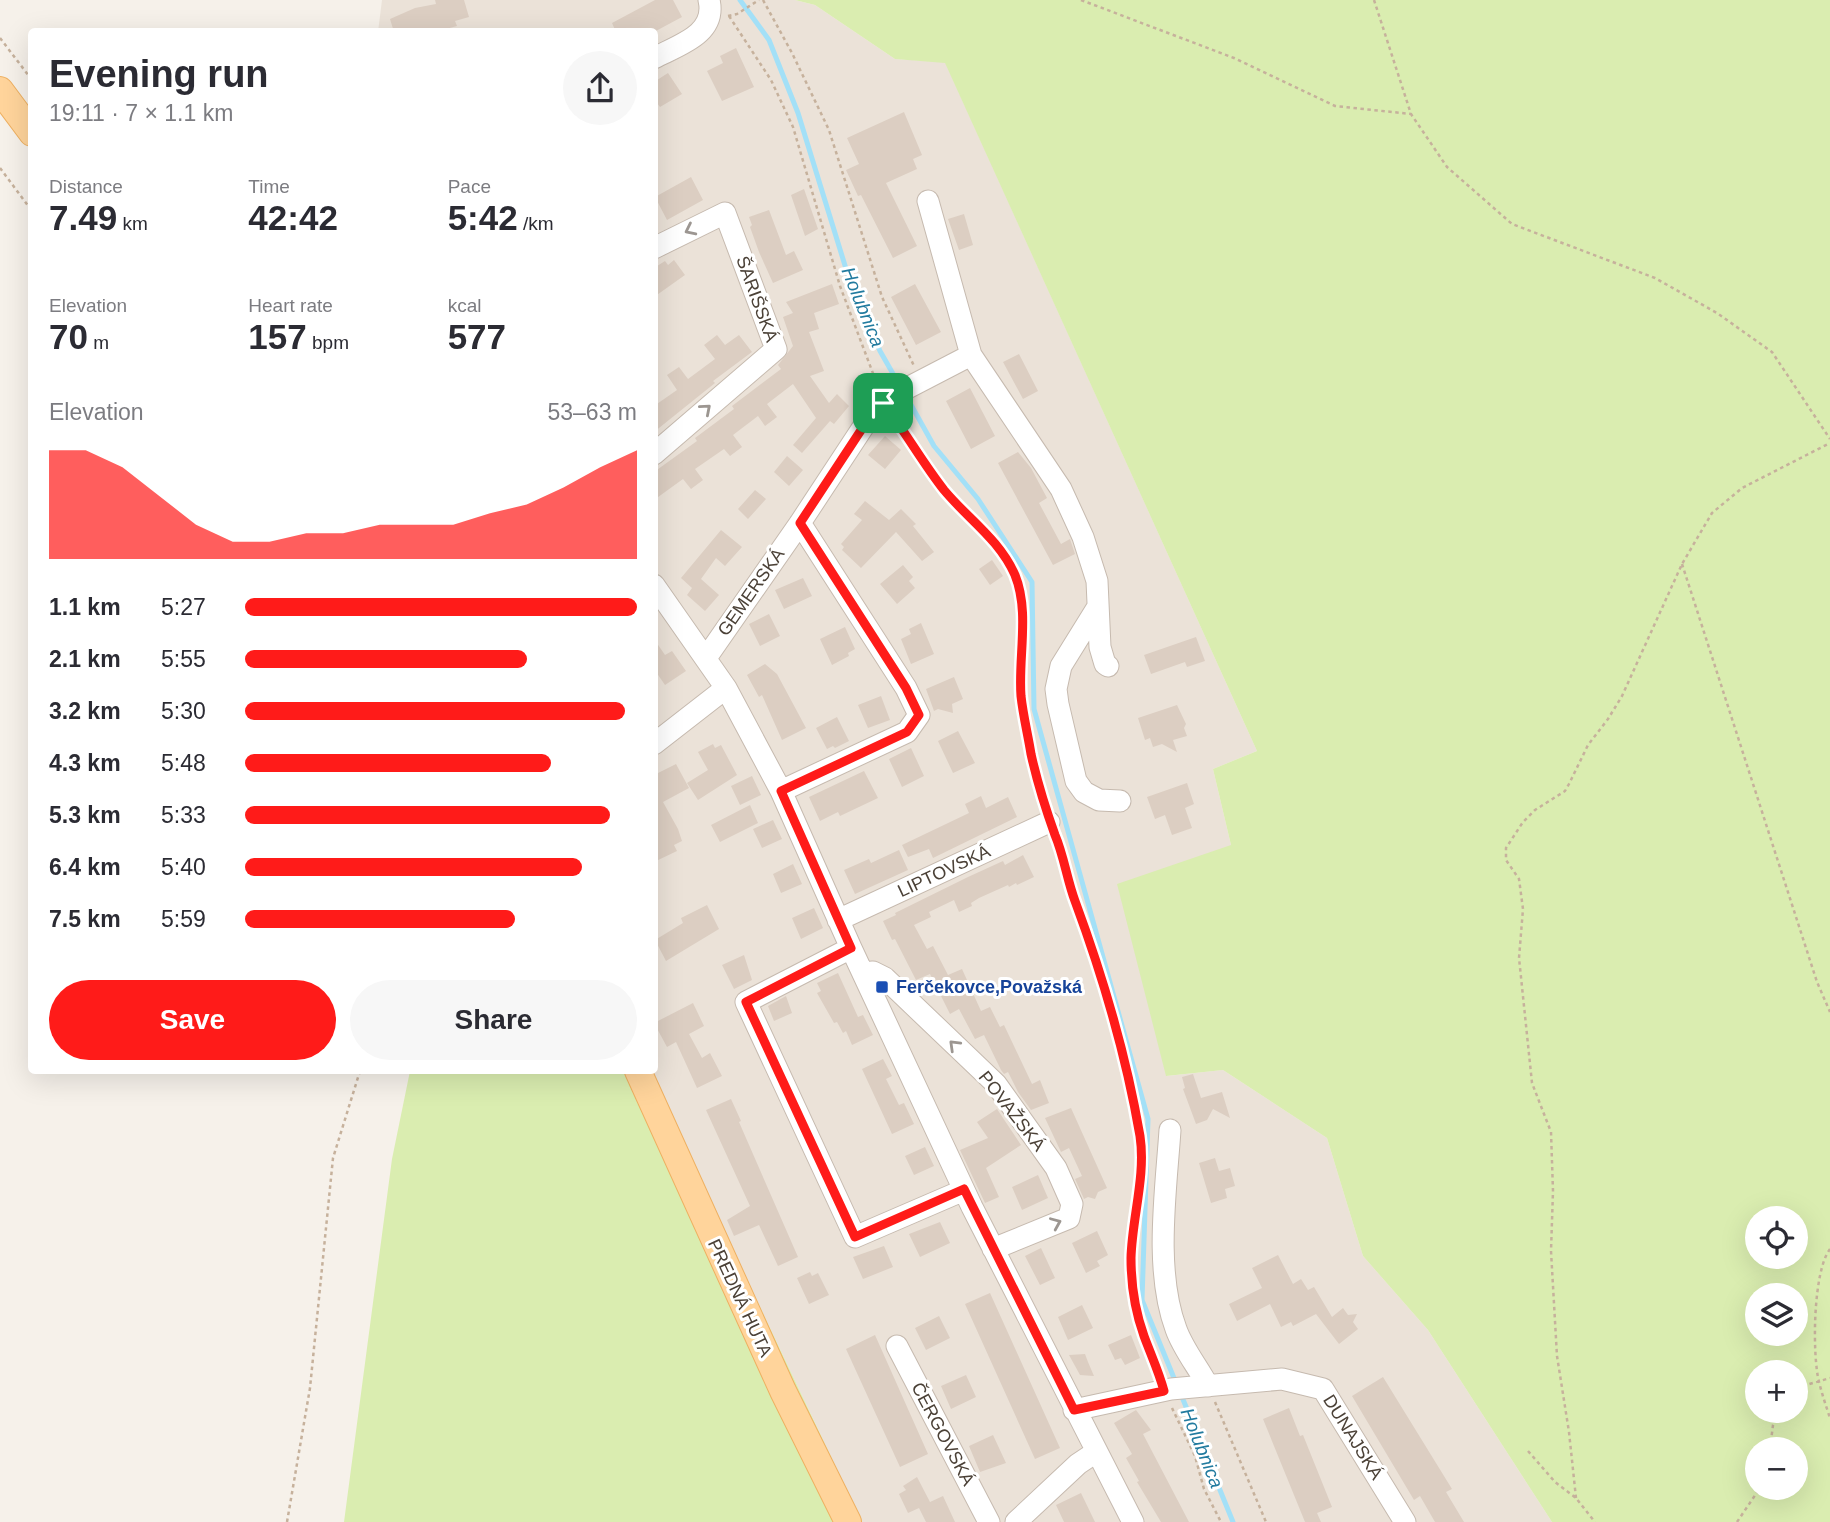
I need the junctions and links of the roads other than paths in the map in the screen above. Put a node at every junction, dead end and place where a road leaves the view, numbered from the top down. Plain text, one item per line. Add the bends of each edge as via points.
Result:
1 (709, 0) edge
2 (658, 56) edge
3 (0, 90) edge
4 (28, 128) edge
5 (928, 201) dead end
6 (658, 246) edge
7 (971, 355) junction
8 (658, 451) edge
9 (800, 523) junction
10 (658, 591) edge
11 (1097, 608) junction
12 (706, 658) junction
13 (1108, 666) dead end
14 (726, 688) junction
15 (658, 741) edge
16 (781, 791) junction
17 (1120, 801) dead end
18 (1049, 822) road end
19 (838, 920) junction
20 (851, 948) junction
21 (863, 973) junction
22 (909, 1001) junction
23 (884, 1017) junction
24 (639, 1074) edge
25 (1170, 1130) dead end
26 (964, 1189) junction
27 (993, 1249) junction
28 (897, 1346) dead end
29 (1201, 1387) junction
30 (1074, 1410) junction
31 (1096, 1452) junction
32 (848, 1522) edge
33 (989, 1522) edge
34 (1016, 1522) edge
35 (1133, 1522) edge
36 (1405, 1522) edge

1 - 2 street via 711,12 703,30
3 - 4 main road
5 - 7 street
8 -> 6 street, ŠARIŠSKÁ via 776,349 725,213
7 - 9 street, GEMERSKÁ via 888,399 871,415
7 - 11 street via 1061,489 1094,566
9 - 12 street, GEMERSKÁ
9 - 16 street via 919,715 907,732
10 - 12 street
11 - 13 street via 1100,647
11 - 17 street via 1060,666 1056,689 1076,781 1098,800
12 - 14 street
14 - 15 street
14 - 16 street
16 - 19 street
18 - 19 street, LIPTOVSKÁ
19 - 20 street
20 - 21 street
20 - 26 street via 746,1002 855,1237
21 - 22 street, POVAŽSKÁ via 878,974
21 - 23 street
22 - 23 street
27 -> 22 street, POVAŽSKÁ via 1069,1217 1072,1204 1056,1168 996,1084
23 - 26 street
24 - 32 main road, PREDNÁ HUTA via 783,1391
25 - 29 street via 1165,1280 1177,1333
26 - 27 street
27 - 30 street
28 - 33 street, ČERGOVSKÁ
29 - 30 street, DUNAJSKÁ
29 - 36 street, DUNAJSKÁ via 1282,1379 1323,1389
30 - 31 street
31 - 34 street
31 - 35 street

